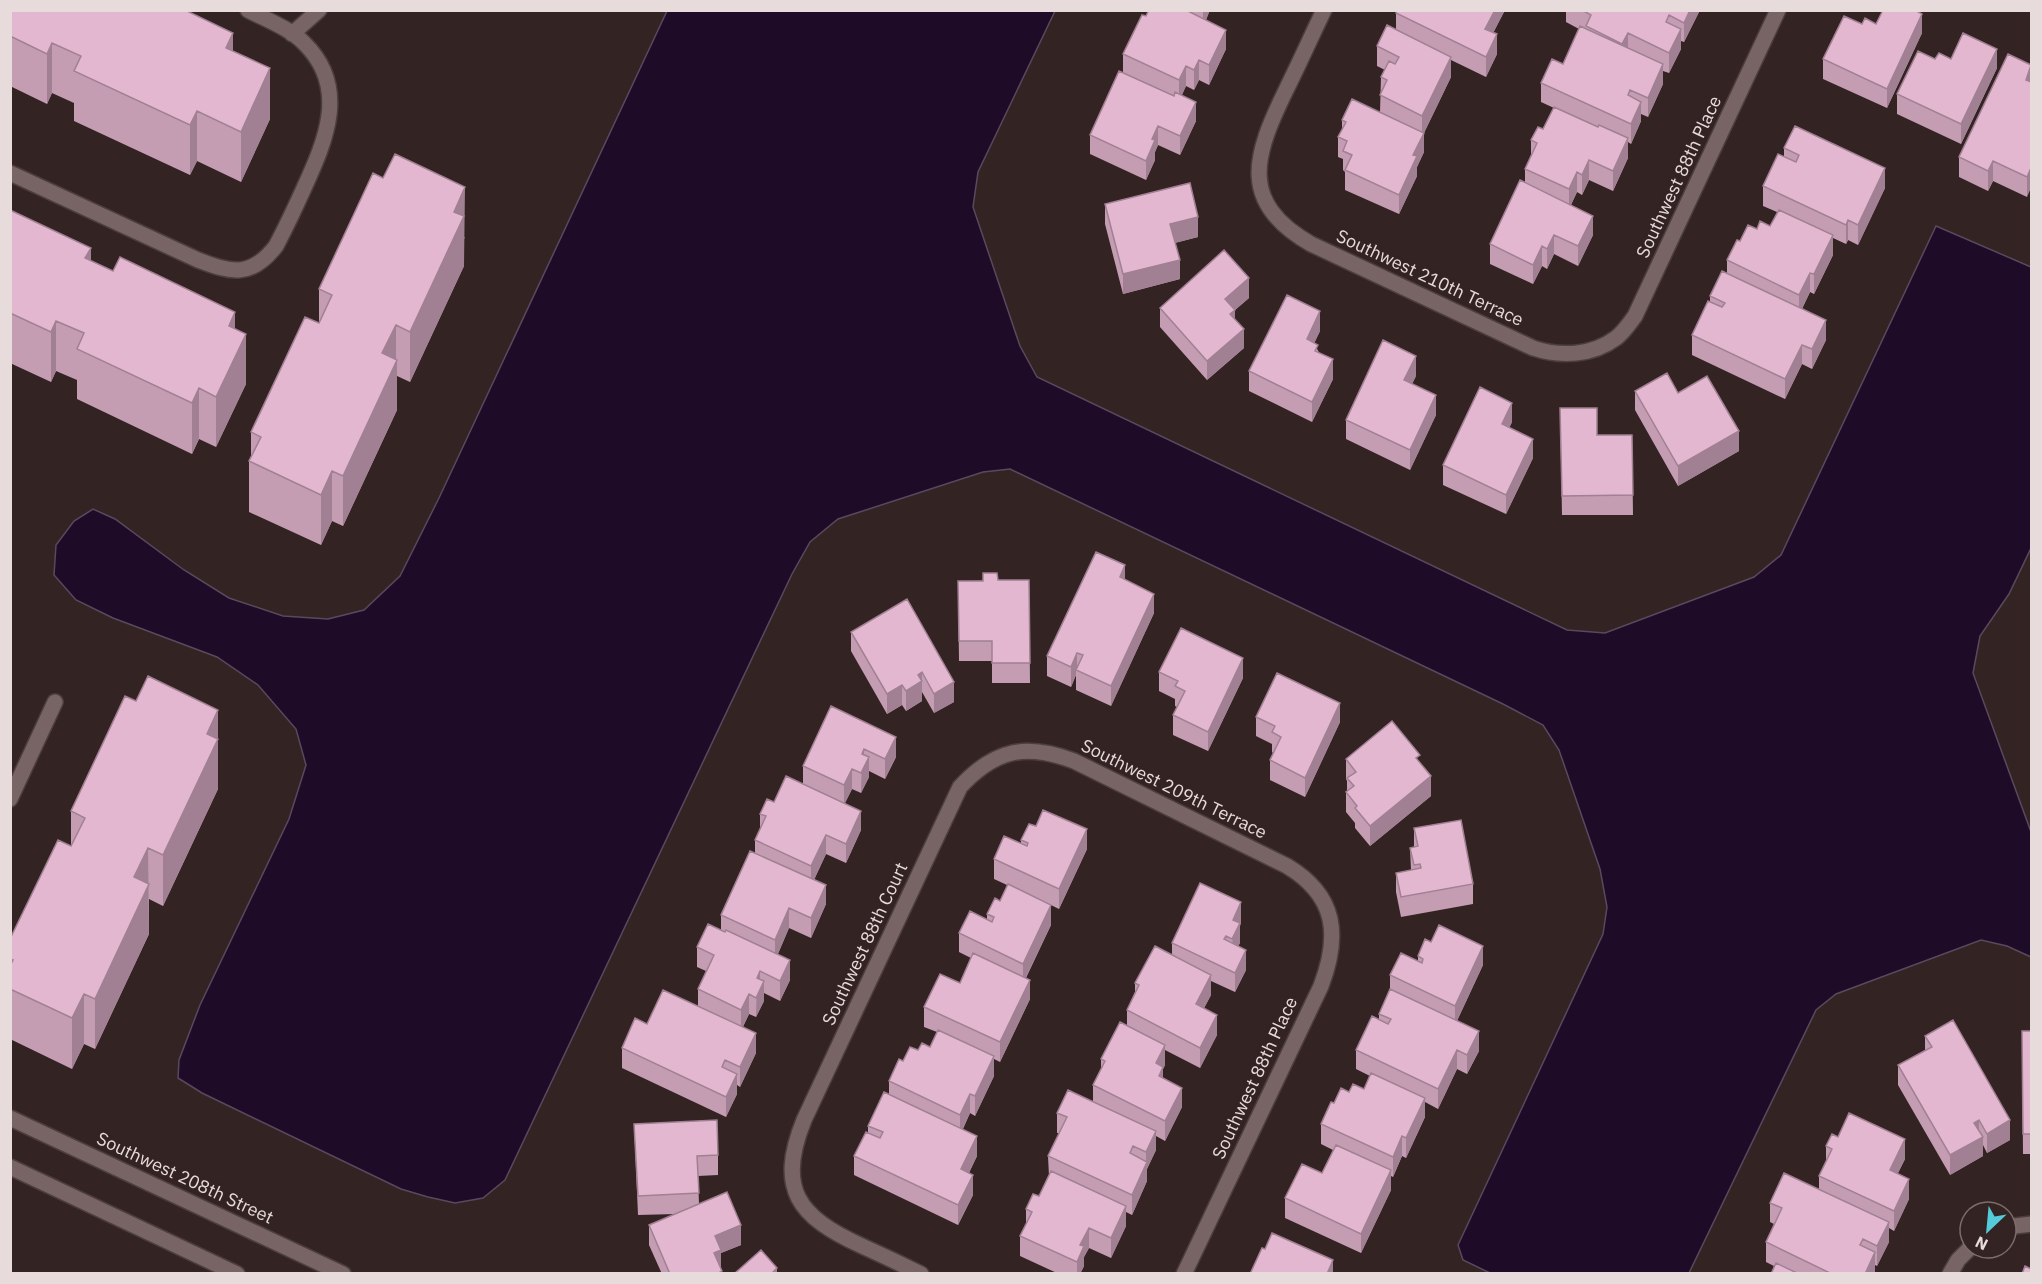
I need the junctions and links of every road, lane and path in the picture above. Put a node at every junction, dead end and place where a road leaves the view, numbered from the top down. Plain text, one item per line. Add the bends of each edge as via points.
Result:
1 (248, 10) edge
2 (319, 10) edge
3 (1324, 10) edge
4 (1778, 10) edge
5 (292, 34) junction
6 (10, 173) edge
7 (1599, 347) joint
8 (55, 702) dead end
9 (999, 756) joint
10 (10, 799) edge
11 (1319, 895) joint
12 (10, 1118) edge
13 (10, 1167) edge
14 (1958, 1260) edge
15 (237, 1274) edge
16 (343, 1274) edge
17 (921, 1274) edge
18 (1184, 1274) edge
19 (1950, 1274) edge

1 - 5 street
2 - 5 street
3 - 7 street, Southwest 210th Terrace via 1263,142 1260,186 1273,215 1311,244 1533,348 1567,355
4 - 7 street, Southwest 88th Place via 1640,307 1616,339
5 - 6 street via 310,49 325,75 329,123 320,153 285,228 271,253 255,267 220,268 198,260
8 - 10 street
9 - 11 street, Southwest 209th Terrace via 1011,751 1036,750 1074,761 1287,866
9 - 17 street, Southwest 88th Court via 974,773 955,796 804,1120 793,1152 792,1181 802,1206 822,1225
11 - 18 street, Southwest 88th Place via 1333,929 1325,975
12 - 16 street, Southwest 208th Street
13 - 15 street
14 - 19 street

